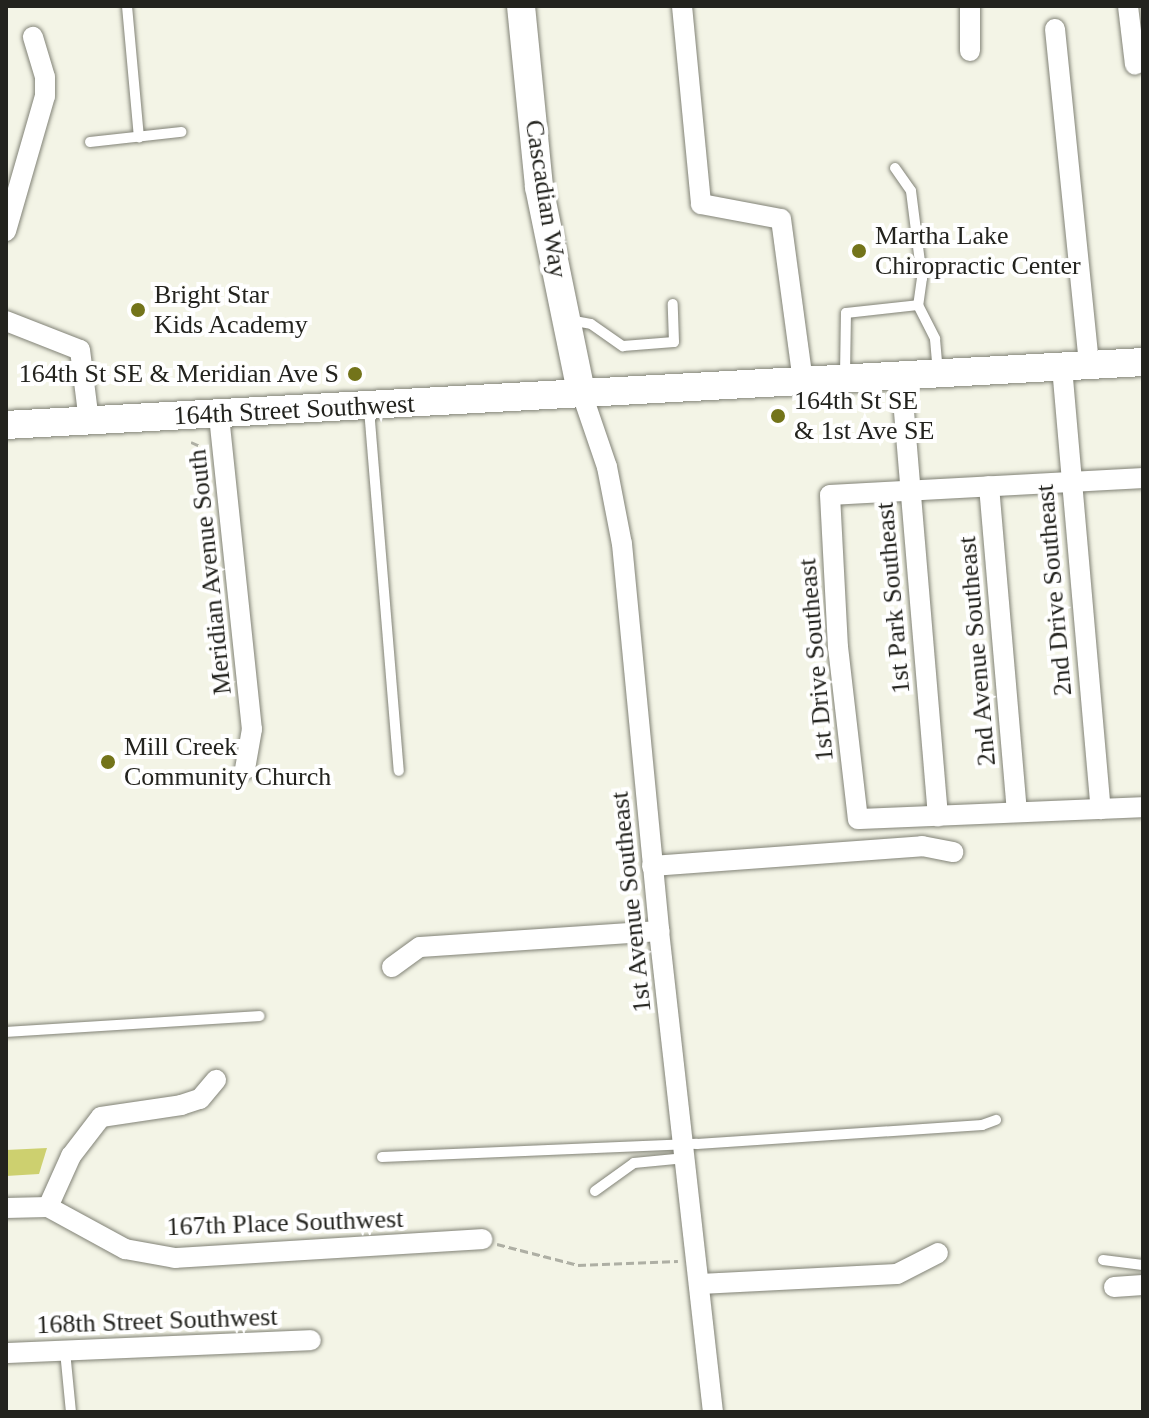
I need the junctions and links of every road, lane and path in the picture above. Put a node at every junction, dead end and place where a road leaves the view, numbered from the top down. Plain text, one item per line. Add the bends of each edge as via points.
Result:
1 (127, 6) edge
2 (521, 6) edge
3 (682, 6) edge
4 (970, 6) edge
5 (1128, 6) edge
6 (1055, 29) dead end
7 (33, 37) dead end
8 (970, 51) dead end
9 (1135, 65) dead end
10 (181, 132) dead end
11 (139, 137) junction
12 (90, 142) dead end
13 (895, 168) dead end
14 (6, 231) edge
15 (673, 304) dead end
16 (918, 305) junction
17 (567, 320) junction
18 (6, 321) edge
19 (1143, 362) edge
20 (1076, 366) junction
21 (939, 374) junction
22 (901, 376) junction
23 (845, 379) junction
24 (803, 381) junction
25 (581, 391) junction
26 (369, 407) junction
27 (219, 416) junction
28 (89, 421) junction
29 (6, 425) edge
30 (191, 442) dead end
31 (202, 447) dead end
32 (1143, 478) edge
33 (1069, 482) junction
34 (989, 486) junction
35 (909, 490) junction
36 (245, 769) dead end
37 (399, 771) dead end
38 (1143, 807) edge
39 (1101, 809) junction
40 (1017, 812) junction
41 (938, 816) junction
42 (953, 852) dead end
43 (652, 866) junction
44 (659, 931) junction
45 (392, 967) dead end
46 (259, 1016) dead end
47 (6, 1032) edge
48 (216, 1080) dead end
49 (996, 1120) dead end
50 (685, 1151) junction
51 (382, 1157) dead end
52 (595, 1191) dead end
53 (48, 1207) junction
54 (6, 1208) edge
55 (482, 1239) joint
56 (938, 1253) dead end
57 (1103, 1260) dead end
58 (678, 1261) dead end
59 (1143, 1265) edge
60 (700, 1284) junction
61 (1143, 1285) edge
62 (1114, 1287) dead end
63 (311, 1340) dead end
64 (65, 1351) junction
65 (6, 1353) edge
66 (71, 1412) edge
67 (713, 1412) edge

1 - 11 lane
2 - 17 main road, Cascadian Way via 539,187
3 - 24 street via 701,204 781,219
4 - 8 street
5 - 9 street
6 - 20 street, 2nd Drive Southeast
7 - 14 street via 45,96
10 - 11 lane
11 - 12 lane
13 - 16 lane via 911,191 922,278
15 - 17 lane via 674,342 623,346 591,324
16 - 21 lane via 935,339
16 - 23 lane via 846,313
17 - 25 main road, Cascadian Way
18 - 28 street via 80,350
19 - 20 main road, 164th Street Southwest
20 - 21 main road, 164th Street Southwest
20 - 33 street, 2nd Drive Southeast
21 - 22 main road, 164th Street Southwest
22 - 23 main road, 164th Street Southwest
22 - 35 street, 1st Park Southeast
23 - 24 main road, 164th Street Southwest
24 - 25 main road, 164th Street Southwest
25 - 26 main road, 164th Street Southwest
25 - 43 street, 1st Avenue Southeast via 607,467 622,544
26 - 27 main road, 164th Street Southwest
26 - 37 lane
27 - 28 main road, 164th Street Southwest
27 - 36 street, Meridian Avenue South via 252,729
28 - 29 main road, 164th Street Southwest
30 - 31 path
32 - 33 street
33 - 34 street
33 - 39 street, 2nd Drive Southeast
34 - 35 street
34 - 40 street, 2nd Avenue Southeast
35 - 41 street, 1st Park Southeast
35 - 41 street, 1st Drive Southeast via 830,495 838,647 858,819
38 - 39 street
39 - 40 street
40 - 41 street
42 - 43 street via 922,846
43 - 44 street, 1st Avenue Southeast
44 - 45 street via 420,947
44 - 50 street, 1st Avenue Southeast
46 - 47 lane
48 - 53 street via 200,1099 101,1117 71,1156
49 - 50 lane
50 - 51 lane
50 - 52 lane via 634,1163
50 - 60 street, 1st Avenue Southeast
53 - 54 street, 167th Place Southwest
53 - 55 street, 167th Place Southwest via 125,1249 175,1258
55 - 58 path via 578,1265
56 - 60 street via 897,1274
57 - 59 lane
60 - 67 street, 1st Avenue Southeast
61 - 62 street
63 - 64 street, 168th Street Southwest
64 - 65 street, 168th Street Southwest
64 - 66 lane

